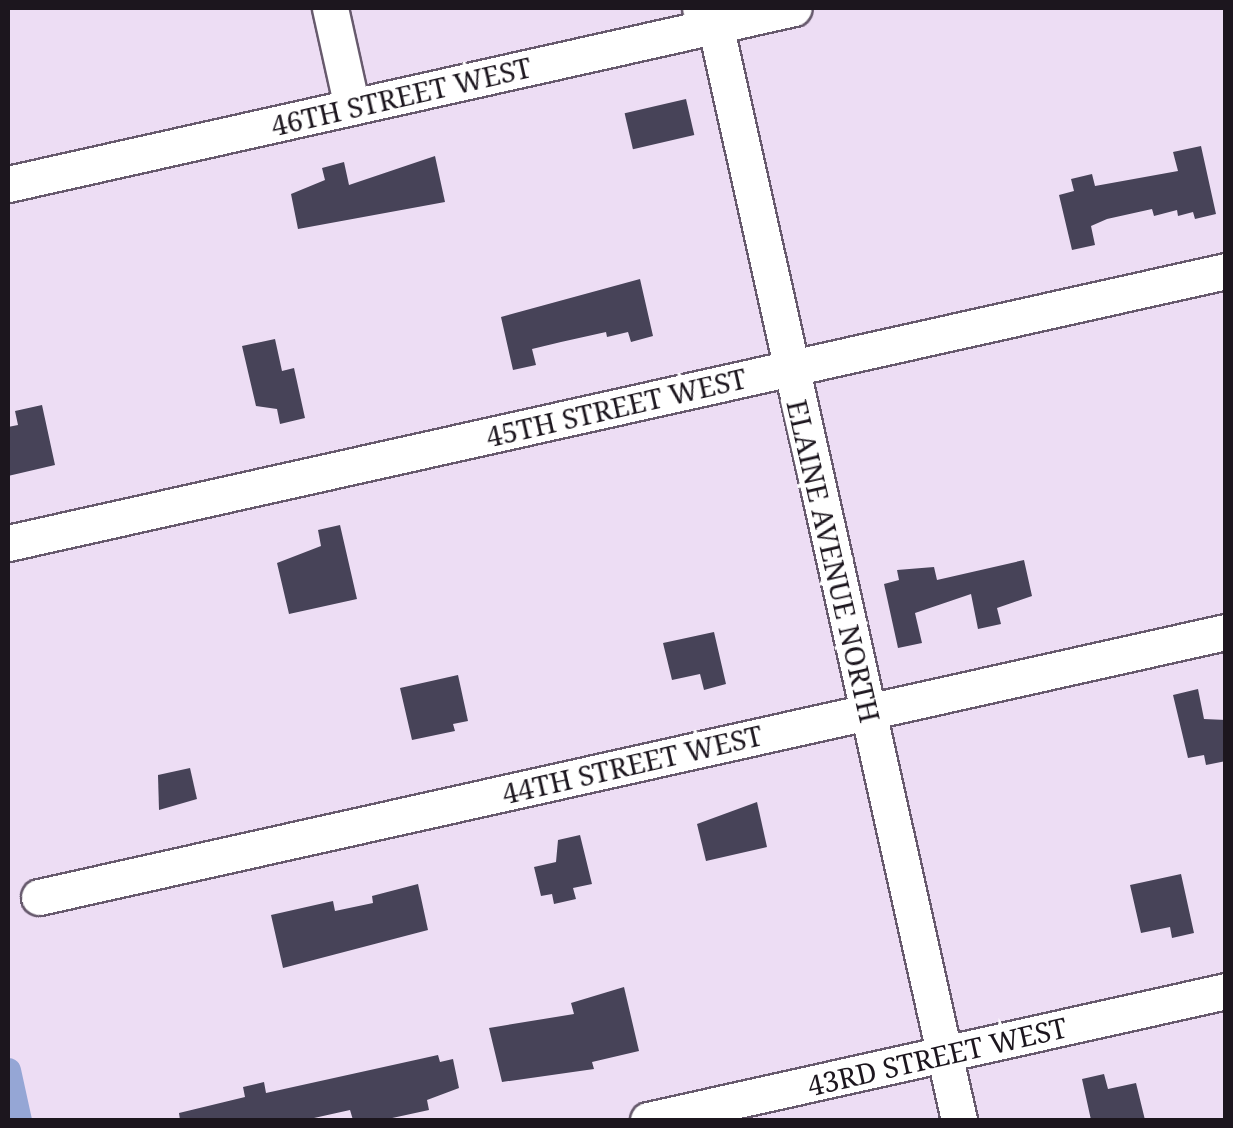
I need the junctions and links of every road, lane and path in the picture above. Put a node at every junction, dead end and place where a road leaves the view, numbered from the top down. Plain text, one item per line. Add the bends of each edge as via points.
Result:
1 (330, 8) edge
2 (794, 8) edge
3 (708, 16) edge
4 (352, 107) junction
5 (9, 179) edge
6 (1226, 271) edge
7 (790, 367) junction
8 (8, 543) edge
9 (1226, 632) edge
10 (868, 711) junction
11 (39, 897) dead end
12 (1226, 991) edge
13 (945, 1055) junction
14 (648, 1120) edge
15 (960, 1120) edge

1 - 4 street
2 - 3 street, 46TH STREET WEST
3 - 4 street, 46TH STREET WEST
3 - 7 street, ELAINE AVENUE NORTH
4 - 5 street, 46TH STREET WEST
6 - 7 street, 45TH STREET WEST
7 - 8 street, 45TH STREET WEST
7 - 10 street, ELAINE AVENUE NORTH
9 - 10 street, 44TH STREET WEST
10 - 11 street, 44TH STREET WEST
10 - 13 street, ELAINE AVENUE NORTH
12 - 13 street, 43RD STREET WEST
13 - 14 street, 43RD STREET WEST
13 - 15 street, ELAINE AVENUE NORTH

